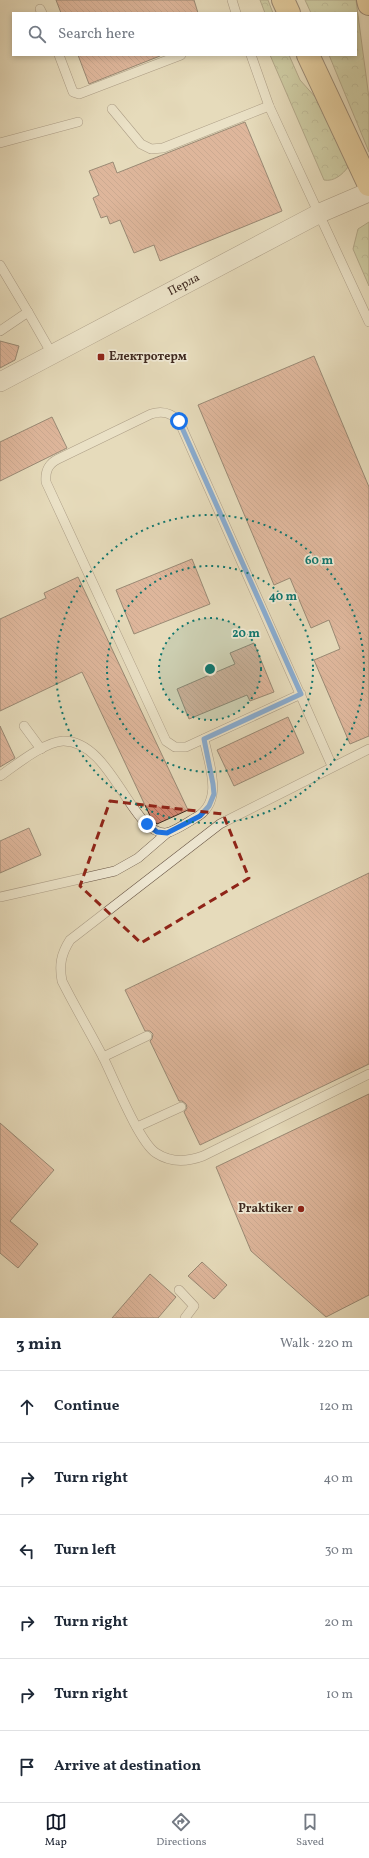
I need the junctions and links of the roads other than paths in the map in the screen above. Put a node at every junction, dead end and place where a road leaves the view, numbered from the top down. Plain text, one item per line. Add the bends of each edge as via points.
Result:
1 (232, 0) edge
2 (283, 0) edge
3 (368, 0) edge
4 (369, 4) edge
5 (236, 12) edge
6 (289, 12) edge
7 (59, 56) edge
8 (178, 56) edge
9 (251, 56) edge
10 (308, 56) edge
11 (270, 106) junction
12 (112, 109) dead end
13 (78, 122) dead end
14 (0, 143) edge
15 (369, 185) edge
16 (369, 192) edge
17 (320, 214) junction
18 (0, 265) edge
19 (28, 312) junction
20 (369, 322) edge
21 (0, 331) edge
22 (52, 354) junction
23 (0, 382) edge
24 (301, 694) junction
25 (24, 726) dead end
26 (204, 739) junction
27 (41, 749) junction
28 (369, 749) edge
29 (332, 766) junction
30 (0, 776) edge
31 (167, 833) junction
32 (0, 897) edge
33 (147, 1036) dead end
34 (103, 1057) junction
35 (369, 1074) edge
36 (181, 1106) dead end
37 (137, 1127) junction
38 (179, 1290) dead end
39 (185, 1318) edge

1 - 5 lane
2 - 6 main road
3 - 4 main road
7 - 8 lane via 73,92 79,94
9 - 11 lane
10 - 15 main road
11 - 12 lane via 163,148 151,149 141,144
11 - 17 lane
13 - 14 lane
16 - 17 street, Перла
17 - 20 lane
17 - 22 street, Перла
18 - 19 lane
19 - 21 lane
19 - 22 lane
22 - 23 street, Перла
24 - 26 lane
24 - 26 lane via 179,421 169,413 151,414 53,462 46,471 46,482 164,737 170,745 180,747
24 - 29 lane
25 - 27 lane
26 - 31 lane via 214,794 209,806 200,816
27 - 30 lane
27 - 31 lane via 63,741 81,745 104,764 147,824 157,832
28 - 29 lane
29 - 34 lane via 220,824 70,940 60,961 62,981
31 - 32 lane via 138,858 115,871
33 - 34 lane
34 - 37 lane
35 - 37 lane via 193,1159 168,1159 156,1153 141,1137
36 - 37 lane
38 - 39 lane via 194,1306

